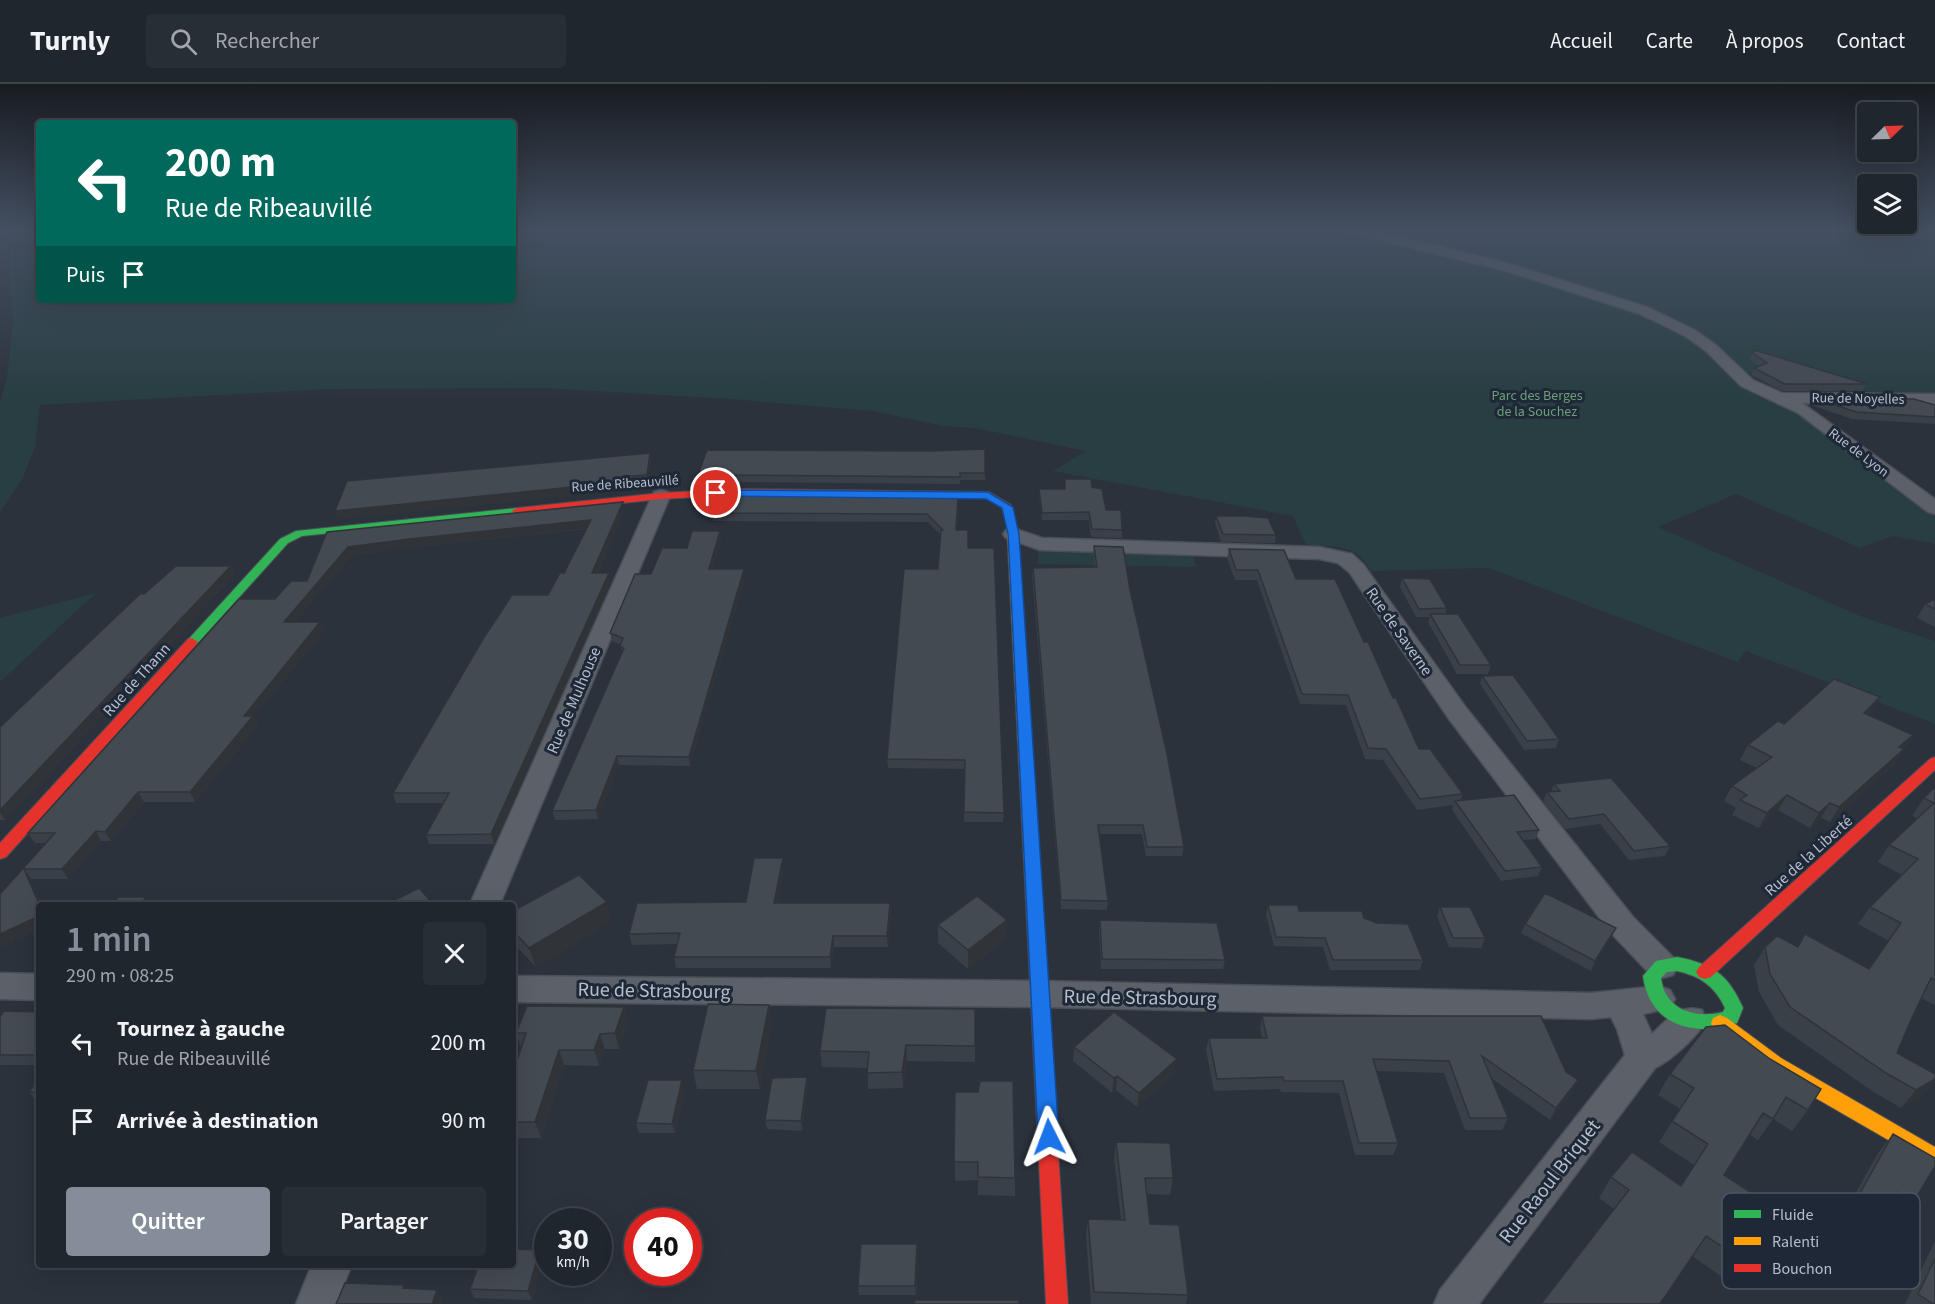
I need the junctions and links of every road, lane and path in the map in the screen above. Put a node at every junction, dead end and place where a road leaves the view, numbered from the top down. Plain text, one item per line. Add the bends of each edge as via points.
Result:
1 (1570, 287) edge
2 (1782, 398) junction
3 (1935, 399) edge
4 (661, 496) junction
5 (1935, 508) edge
6 (300, 533) joint
7 (1013, 534) junction
8 (1935, 762) edge
9 (0, 854) edge
10 (486, 902) edge
11 (1662, 966) junction
12 (1705, 972) junction
13 (0, 986) edge
14 (36, 987) edge
15 (516, 989) edge
16 (1041, 994) junction
17 (1659, 999) junction
18 (1620, 1004) junction
19 (1705, 1022) junction
20 (1643, 1058) junction
21 (1935, 1158) edge
22 (330, 1268) edge
23 (316, 1304) edge
24 (1057, 1304) edge
25 (1454, 1304) edge

1 - 2 street, Rue de Lyon via 1642,310 1690,333 1747,382
2 - 3 street, Rue de Noyelles
2 - 5 street, Rue de Lyon via 1804,410
4 - 6 street, Rue de Ribeauvillé
4 - 7 street, Rue de Ribeauvillé via 735,492 988,495 1007,507
4 - 10 street, Rue de Mulhouse
6 - 9 street, Rue de Thann via 284,541 268,558
7 - 11 street, Rue de Saverne via 1040,544 1319,553 1345,558 1356,568 1458,714 1615,916
7 - 16 street
8 - 12 street, Rue de la Liberté
11 - 12 street via 1686,966
11 - 17 street via 1652,976 1653,991
12 - 19 street via 1725,988 1734,1006 1728,1020
13 - 14 street
15 - 16 street, Rue de Strasbourg
16 - 18 street, Rue de Strasbourg
16 - 24 street
17 - 18 street, Rue de Strasbourg
17 - 19 street via 1678,1015
18 - 20 street via 1634,1026
19 - 20 street, Rue Raoul Briquet via 1674,1030 1656,1053
19 - 21 street
20 - 25 street, Rue Raoul Briquet
22 - 23 street

